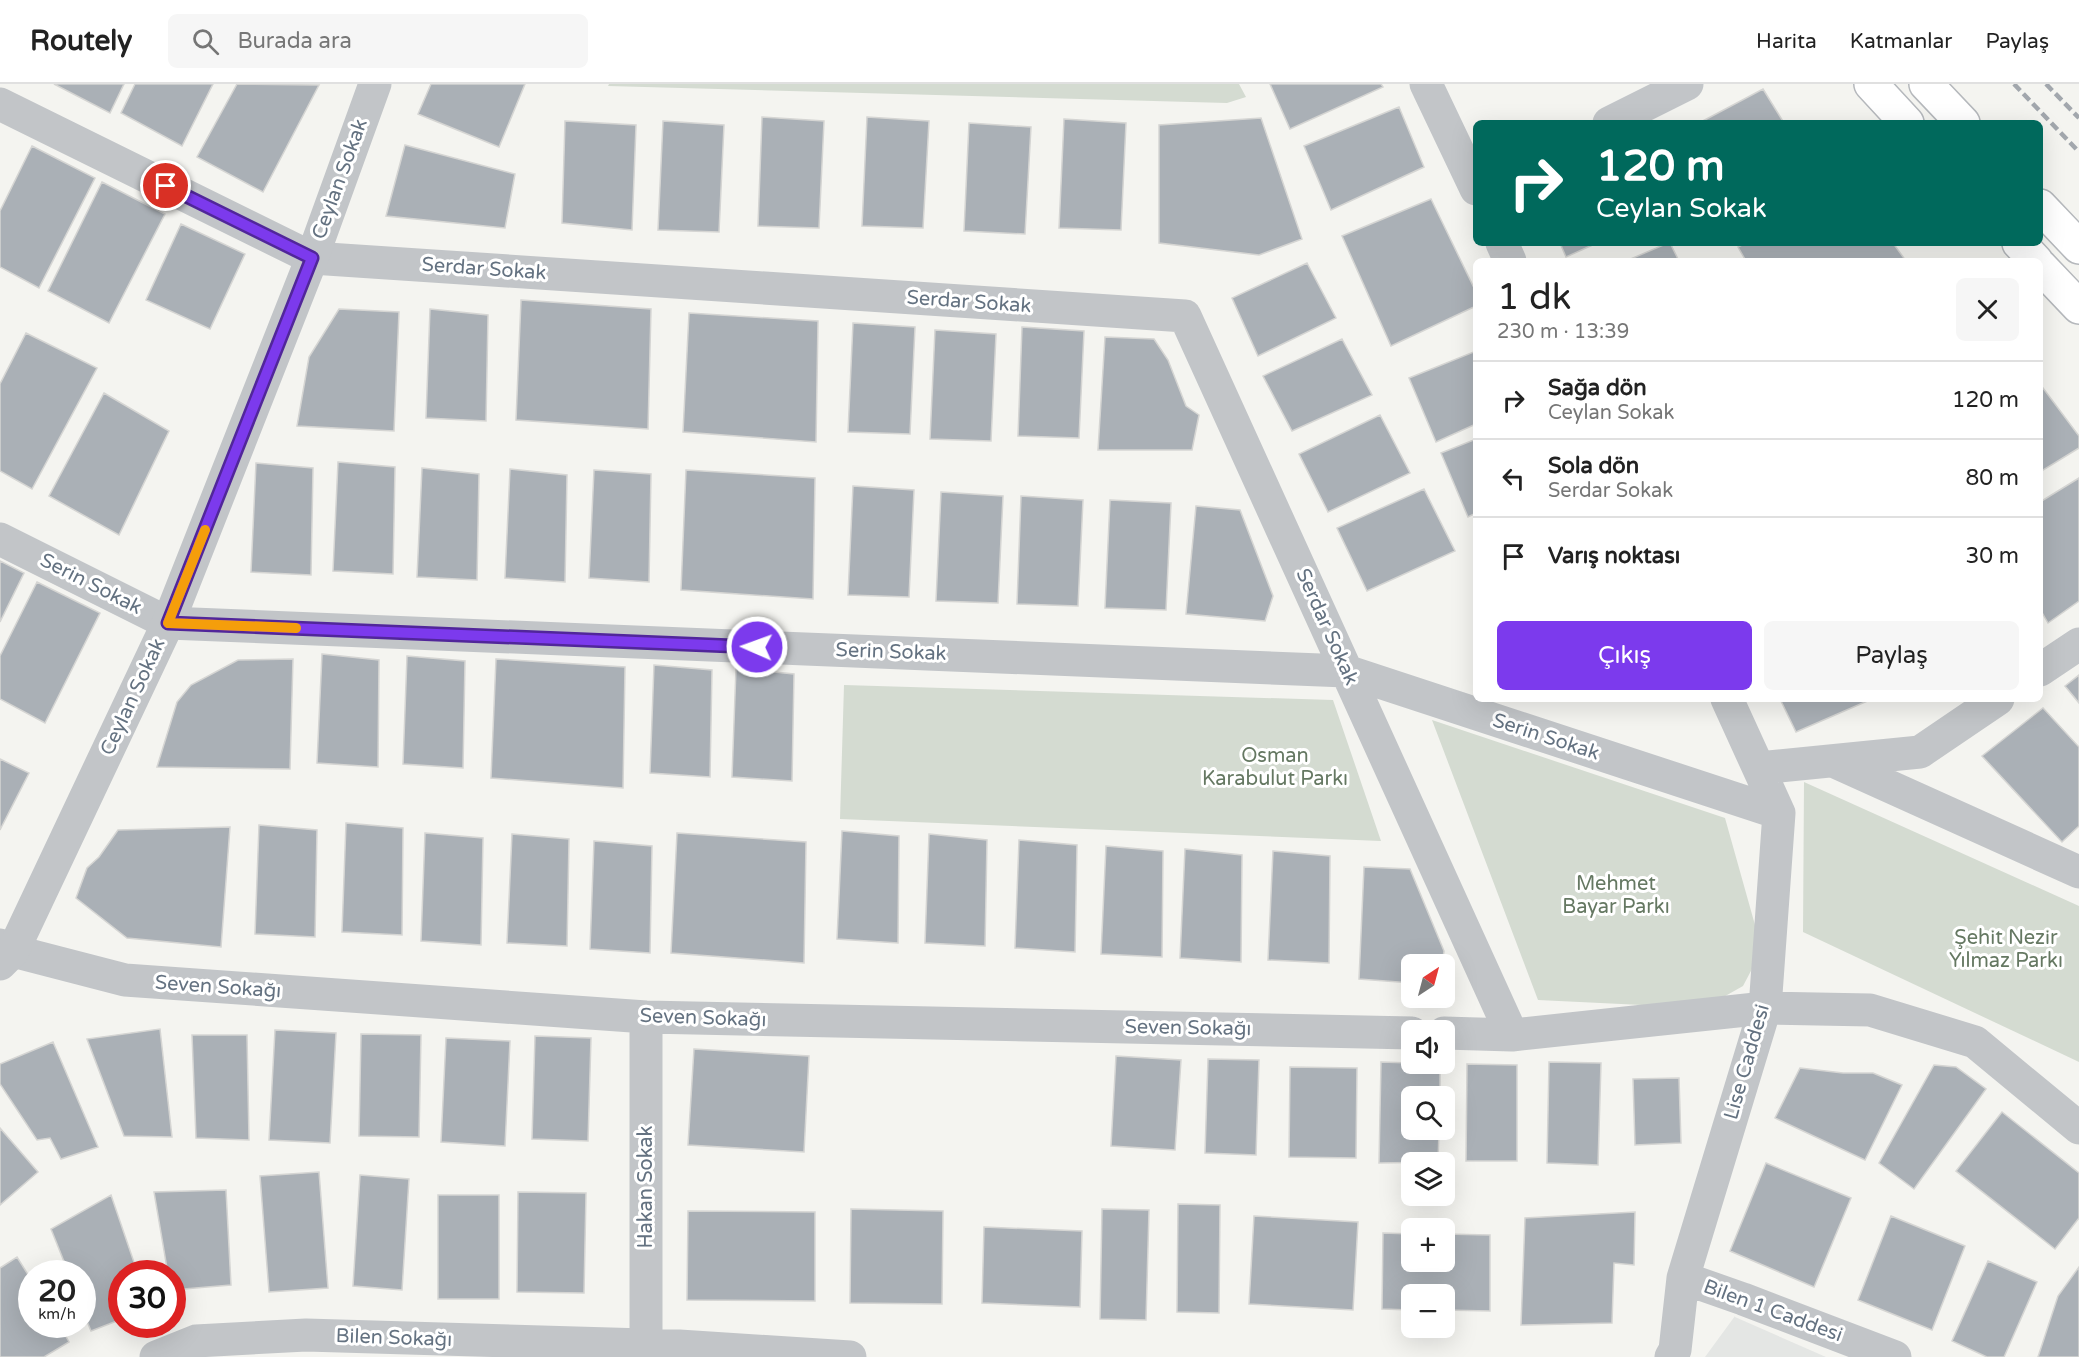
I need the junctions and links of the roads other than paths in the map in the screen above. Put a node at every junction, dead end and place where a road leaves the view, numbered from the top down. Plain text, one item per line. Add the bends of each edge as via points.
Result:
1 (375, 84) edge
2 (1426, 84) edge
3 (1687, 84) edge
4 (1870, 84) edge
5 (1926, 84) edge
6 (0, 104) edge
7 (1615, 120) edge
8 (1904, 120) edge
9 (1960, 120) edge
10 (1473, 183) edge
11 (2043, 209) edge
12 (2022, 246) edge
13 (2079, 247) edge
14 (312, 258) junction
15 (2033, 258) edge
16 (2043, 269) edge
17 (2079, 307) edge
18 (0, 539) edge
19 (168, 623) junction
20 (2079, 644) edge
21 (2043, 668) edge
22 (1346, 671) junction
23 (1728, 702) edge
24 (1994, 702) edge
25 (1833, 761) junction
26 (1759, 768) junction
27 (1779, 813) junction
28 (2079, 872) edge
29 (4, 953) edge
30 (1765, 1008) junction
31 (646, 1017) junction
32 (1401, 1033) edge
33 (1455, 1034) edge
34 (1512, 1035) junction
35 (2079, 1128) edge
36 (1683, 1278) junction
37 (304, 1346) edge
38 (646, 1352) edge
39 (156, 1357) edge
40 (850, 1357) edge
41 (1671, 1357) edge
42 (1896, 1357) edge

1 - 14 street, Ceylan Sokak
2 - 10 street
3 - 7 street
4 - 8 main road
5 - 9 main road
6 - 14 street, Serdar Sokak
11 - 13 main road
12 - 15 main road
14 - 19 street, Ceylan Sokak
14 - 22 street, Serdar Sokak via 1185,316
16 - 17 main road
18 - 19 street, Serin Sokak
19 - 22 street, Serin Sokak
19 - 29 street, Ceylan Sokak
20 - 21 street
22 - 27 street, Serin Sokak
22 - 34 street, Serdar Sokak
23 - 26 street, Lise Caddesi
24 - 25 street via 1920,752
25 - 26 street
25 - 28 street
26 - 27 street, Lise Caddesi
27 - 30 street, Lise Caddesi
29 - 31 street, Seven Sokağı via 125,980
30 - 34 street
30 - 35 street via 1870,1010 1975,1042
30 - 36 street, Lise Caddesi
31 - 32 street, Seven Sokağı
31 - 38 street, Hakan Sokak
33 - 34 street
36 - 41 street, Lise Caddesi
36 - 42 street, Bilen 1 Caddesi
37 - 38 street, Bilen Sokağı
37 - 39 street, Bilen Sokağı via 196,1341
38 - 40 street, Bilen Sokağı via 679,1347

